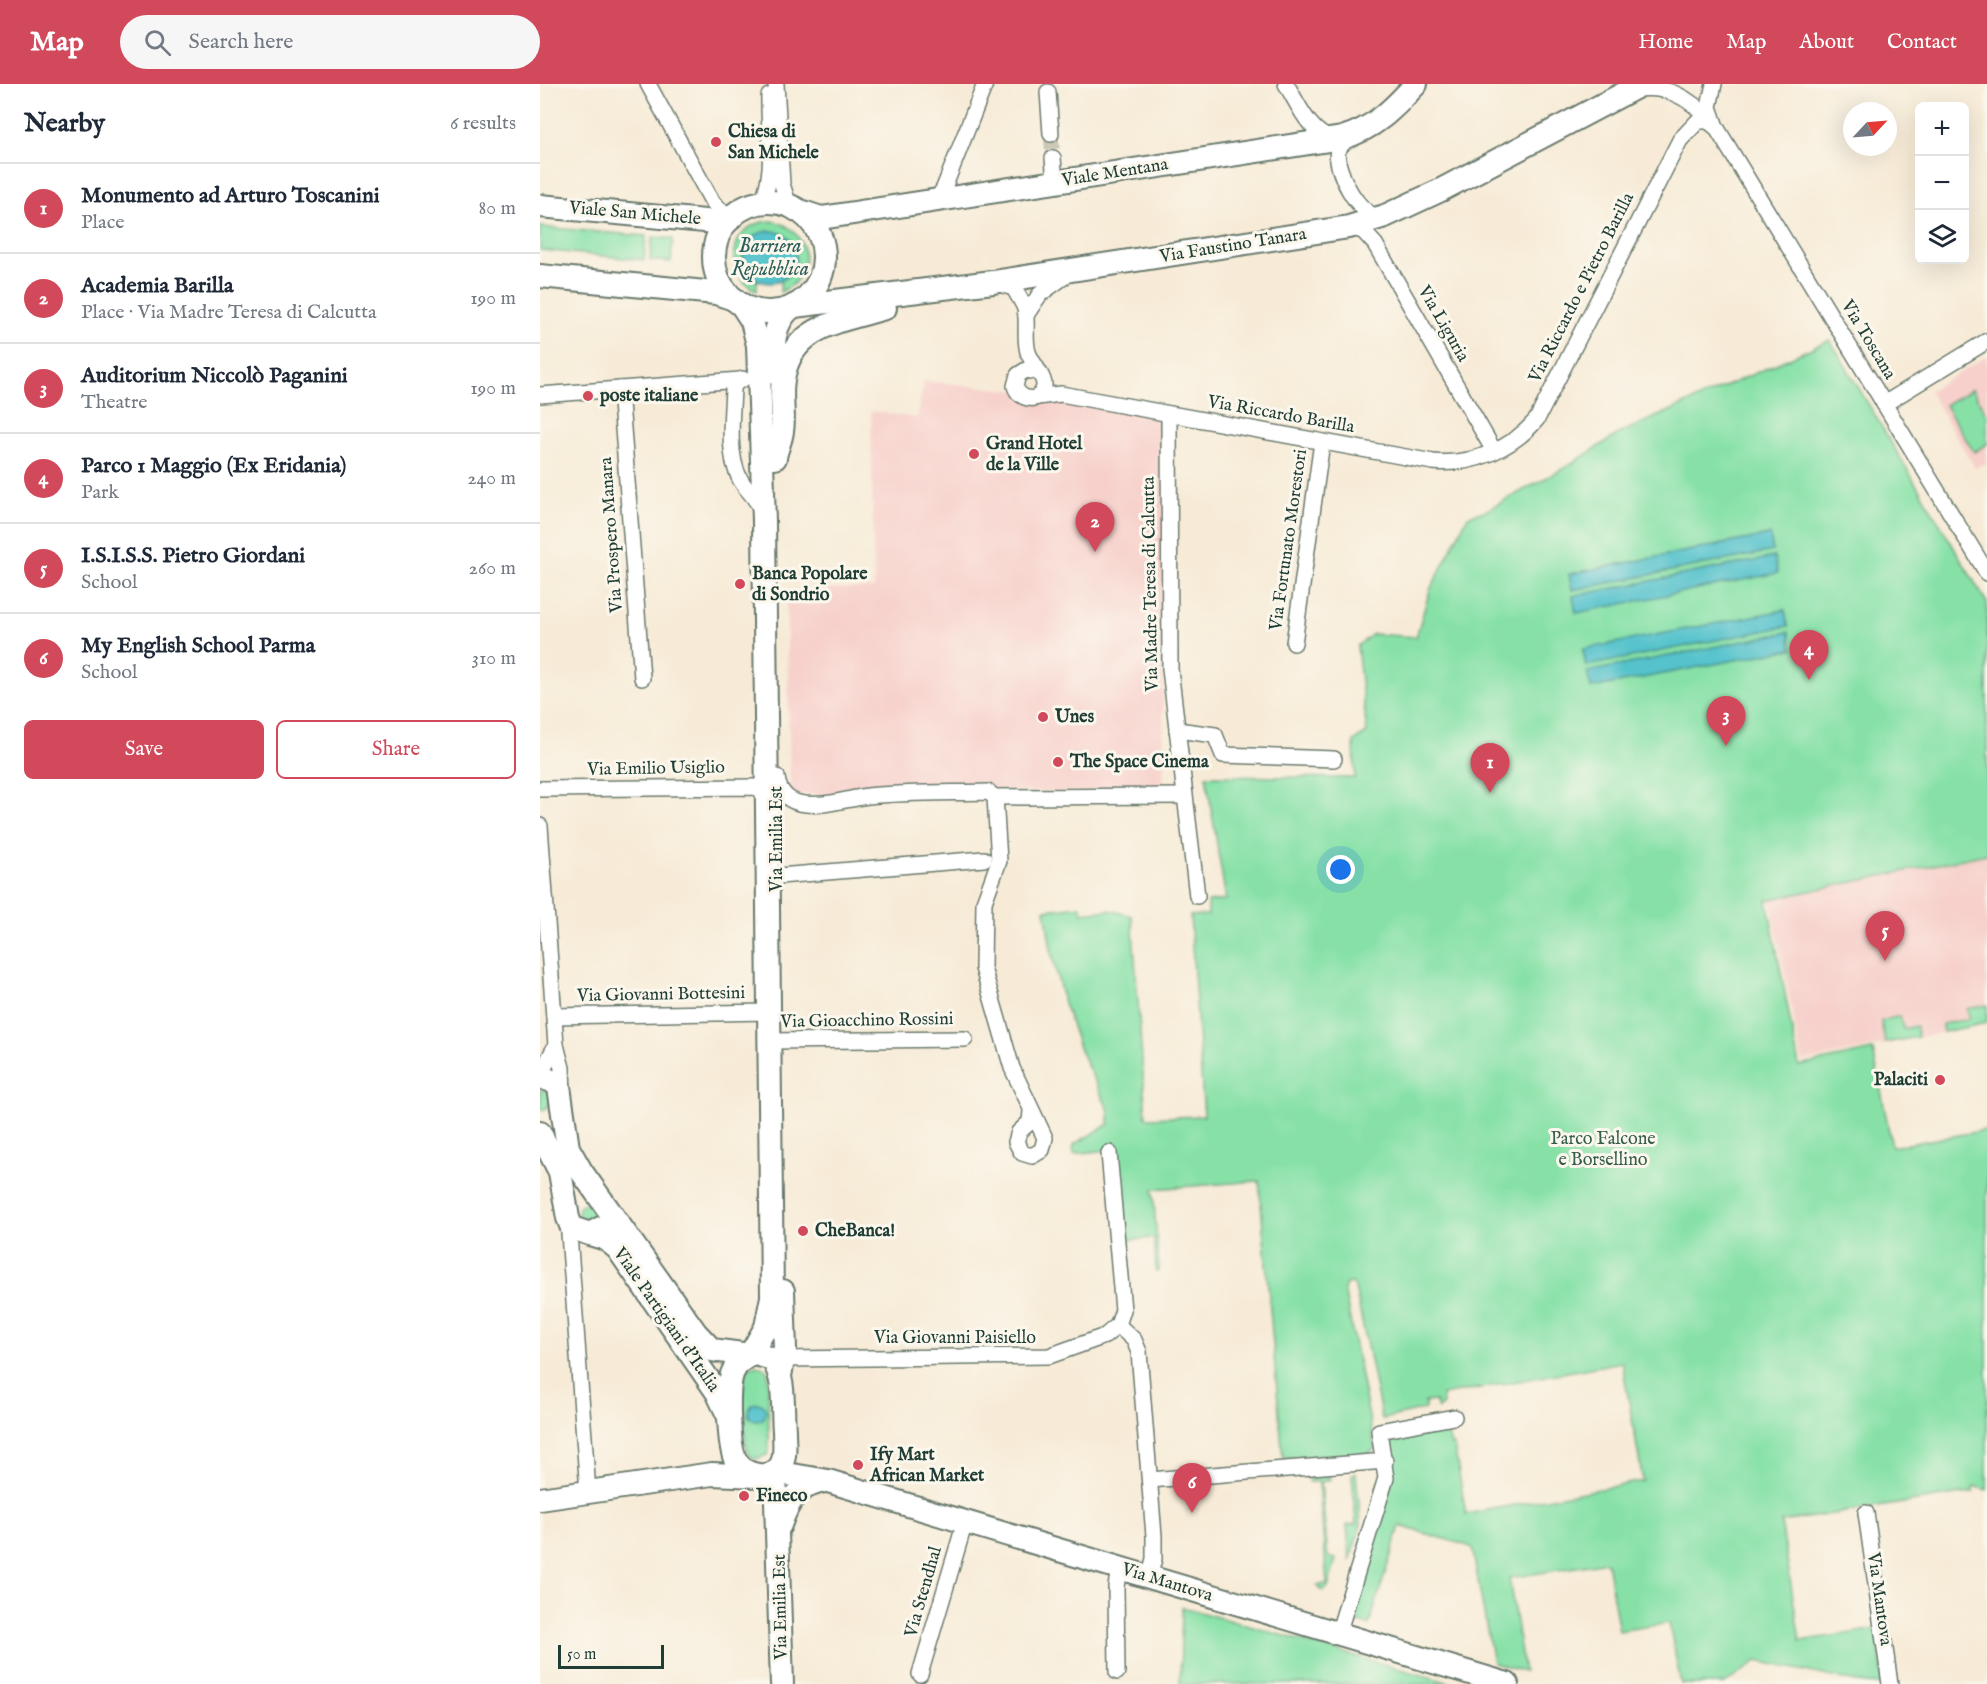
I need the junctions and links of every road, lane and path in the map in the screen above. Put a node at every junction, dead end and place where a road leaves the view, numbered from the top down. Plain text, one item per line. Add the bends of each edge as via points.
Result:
1 (648, 84) edge
2 (770, 84) edge
3 (776, 84) edge
4 (985, 84) edge
5 (1286, 84) edge
6 (1416, 84) edge
7 (1634, 88) edge
8 (1713, 88) edge
9 (1048, 92) dead end
10 (1701, 111) junction
11 (1716, 127) junction
12 (1690, 128) junction
13 (1051, 135) tunnel mouth
14 (1344, 137) junction
15 (1053, 158) tunnel mouth
16 (1055, 182) junction
17 (929, 202) junction
18 (761, 203) junction
19 (540, 206) edge
20 (793, 208) junction
21 (1384, 216) junction
22 (732, 217) junction
23 (1349, 227) junction
24 (1077, 270) junction
25 (540, 276) edge
26 (993, 282) junction
27 (920, 292) junction
28 (738, 302) junction
29 (793, 307) junction
30 (1026, 315) junction
31 (1987, 341) edge
32 (759, 352) junction
33 (1028, 352) junction
34 (1018, 375) junction
35 (1041, 376) junction
36 (740, 380) junction
37 (620, 388) junction
38 (1061, 394) junction
39 (540, 395) edge
40 (1037, 397) junction
41 (1884, 404) junction
42 (1169, 414) junction
43 (1322, 442) junction
44 (1494, 452) junction
45 (775, 458) junction
46 (764, 521) junction
47 (1987, 573) edge
48 (1294, 643) dead end
49 (642, 678) dead end
50 (1177, 730) junction
51 (1334, 759) dead end
52 (777, 777) junction
53 (540, 789) edge
54 (1185, 796) junction
55 (995, 798) junction
56 (766, 800) junction
57 (540, 826) edge
58 (984, 859) dead end
59 (772, 877) junction
60 (1197, 896) dead end
61 (769, 1012) junction
62 (554, 1016) junction
63 (965, 1039) dead end
64 (774, 1041) junction
65 (556, 1045) junction
66 (540, 1076) edge
67 (563, 1103) junction
68 (1031, 1111) dead end
69 (540, 1133) edge
70 (1109, 1153) dead end
71 (608, 1209) junction
72 (568, 1218) junction
73 (588, 1234) junction
74 (573, 1256) junction
75 (1118, 1325) junction
76 (750, 1355) junction
77 (782, 1367) junction
78 (1454, 1417) dead end
79 (731, 1428) junction
80 (784, 1446) junction
81 (1385, 1461) junction
82 (712, 1474) junction
83 (768, 1474) junction
84 (1150, 1480) junction
85 (828, 1481) junction
86 (588, 1492) junction
87 (540, 1500) edge
88 (1866, 1513) dead end
89 (965, 1522) junction
90 (778, 1529) junction
91 (1119, 1568) junction
92 (1149, 1577) junction
93 (1338, 1634) junction
94 (1117, 1672) dead end
95 (920, 1674) dead end
96 (782, 1684) edge
97 (1507, 1684) edge
98 (1890, 1684) edge

1 - 22 street via 716,206
2 - 18 street via 769,176
3 - 20 street via 782,184
4 - 17 street via 942,191
5 - 14 street via 1316,130 1324,137
6 - 14 main road, Viale Mentana via 1381,119
7 - 10 street, Via Toscana via 1671,89
7 - 21 main road, Via Faustino Tanara
8 - 10 street, Via Riccardo e Pietro Barilla
8 - 11 street, Via Toscana via 1709,107
9 - 13 street
10 - 11 street, Via Toscana
10 - 12 street, Via Riccardo e Pietro Barilla
11 - 12 street via 1702,120
11 - 41 street, Via Toscana
12 - 44 street, Via Riccardo e Pietro Barilla via 1677,145 1537,419
14 - 16 main road, Viale Mentana
14 - 21 street via 1338,149 1339,168 1363,210 1374,217
15 - 16 street
16 - 17 main road, Viale Mentana
17 - 20 main road, Viale Mentana via 820,218
18 - 20 main road
18 - 22 main road
19 - 22 main road, Viale San Michele via 722,222
20 - 29 main road via 816,230 824,256 818,283
21 - 23 main road, Via Faustino Tanara
22 - 28 main road via 716,243 715,261 719,278
23 - 24 main road, Via Faustino Tanara
23 - 44 street, Via Liguria via 1360,229 1372,239
24 - 26 main road, Via Faustino Tanara
24 - 30 street via 1059,278 1040,294
25 - 28 main road via 714,293
26 - 27 main road, Via Faustino Tanara
26 - 30 street via 1014,288
27 - 29 main road, Via Faustino Tanara
27 - 45 main road via 886,308 828,325 797,344 784,373 782,432
28 - 29 main road via 766,312
28 - 32 main road, Via Emilia Est via 755,327
29 - 45 main road, Via Emilia Est via 780,322 774,342
30 - 33 street
31 - 41 street
32 - 36 street via 754,370
32 - 46 main road, Via Emilia Est
33 - 34 street
33 - 35 street
34 - 35 street via 1026,370
34 - 40 street via 1014,384 1017,393 1028,399
35 - 38 street, Via Riccardo Barilla via 1046,385
35 - 40 street via 1043,390
36 - 37 street
36 - 46 street via 732,389 734,464 743,486 759,504
37 - 39 street
37 - 49 street, Via Prospero Manara
38 - 40 street, Via Riccardo Barilla
38 - 42 street, Via Riccardo Barilla
41 - 47 street, Via Toscana
42 - 43 street, Via Riccardo Barilla
42 - 50 street, Via Madre Teresa di Calcutta via 1168,630
43 - 44 street, Via Riccardo Barilla via 1442,463
43 - 48 street, Via Fortunato Morestori
45 - 52 main road, Via Emilia Est
46 - 56 main road, Via Emilia Est
50 - 51 street via 1215,735 1223,755
50 - 54 street, Via Madre Teresa di Calcutta
52 - 55 street via 782,792 799,803 988,792
52 - 59 main road, Via Emilia Est
53 - 56 street, Via Emilio Usiglio via 755,787 763,791
54 - 55 street
54 - 60 street, Via Madre Teresa di Calcutta
55 - 68 street via 999,861 984,902 983,968 1003,1042
56 - 59 main road, Via Emilia Est
57 - 62 street
58 - 59 street
59 - 61 main road, Via Emilia Est
59 - 64 main road, Via Emilia Est
61 - 62 street, Via Giovanni Bottesini
61 - 64 main road, Via Emilia Est
62 - 65 street
63 - 64 street, Via Gioacchino Rossini
64 - 76 main road, Via Emilia Est via 771,1303 766,1327
64 - 77 main road, Via Emilia Est
65 - 66 street
65 - 67 street via 562,1068
66 - 67 main road, Viale Partigiani d'Italia via 558,1087
67 - 71 main road, Viale Partigiani d'Italia via 568,1148
69 - 72 main road via 560,1172
70 - 75 street via 1123,1304
71 - 73 main road, Viale Partigiani d'Italia via 605,1222
71 - 76 main road, Viale Partigiani d'Italia via 706,1346 720,1353
72 - 73 main road, Viale Partigiani d'Italia via 572,1228
72 - 74 street
73 - 74 street
73 - 79 main road, Viale Partigiani d'Italia via 606,1239 618,1249 717,1392
74 - 86 street
75 - 77 street, Via Giovanni Paisiello via 1096,1341 1046,1357
75 - 84 street via 1134,1340 1139,1352
76 - 77 main road via 765,1355
76 - 79 main road, Via Emilia Est via 737,1365 732,1376
77 - 80 main road, Via Emilia Est
78 - 81 street via 1379,1431
79 - 82 main road via 728,1452
79 - 83 main road, Via Emilia Est via 737,1463 745,1470
80 - 83 main road, Via Emilia Est via 783,1461
80 - 85 main road, Via Mantova via 800,1466
81 - 84 street
81 - 93 street via 1384,1484
82 - 83 main road, Via Mantova
82 - 86 main road, Via Mantova
83 - 85 main road, Via Mantova
83 - 90 main road, Via Emilia Est
84 - 92 street via 1154,1550
85 - 89 main road, Via Mantova
85 - 90 main road via 795,1493
86 - 87 main road, Via Mantova
88 - 98 street, Via Mantova
89 - 91 main road, Via Mantova
89 - 95 street, Via Stendhal
90 - 96 main road, Via Emilia Est
91 - 92 main road, Via Mantova
91 - 94 street
92 - 93 main road, Via Mantova
93 - 97 main road, Via Mantova

